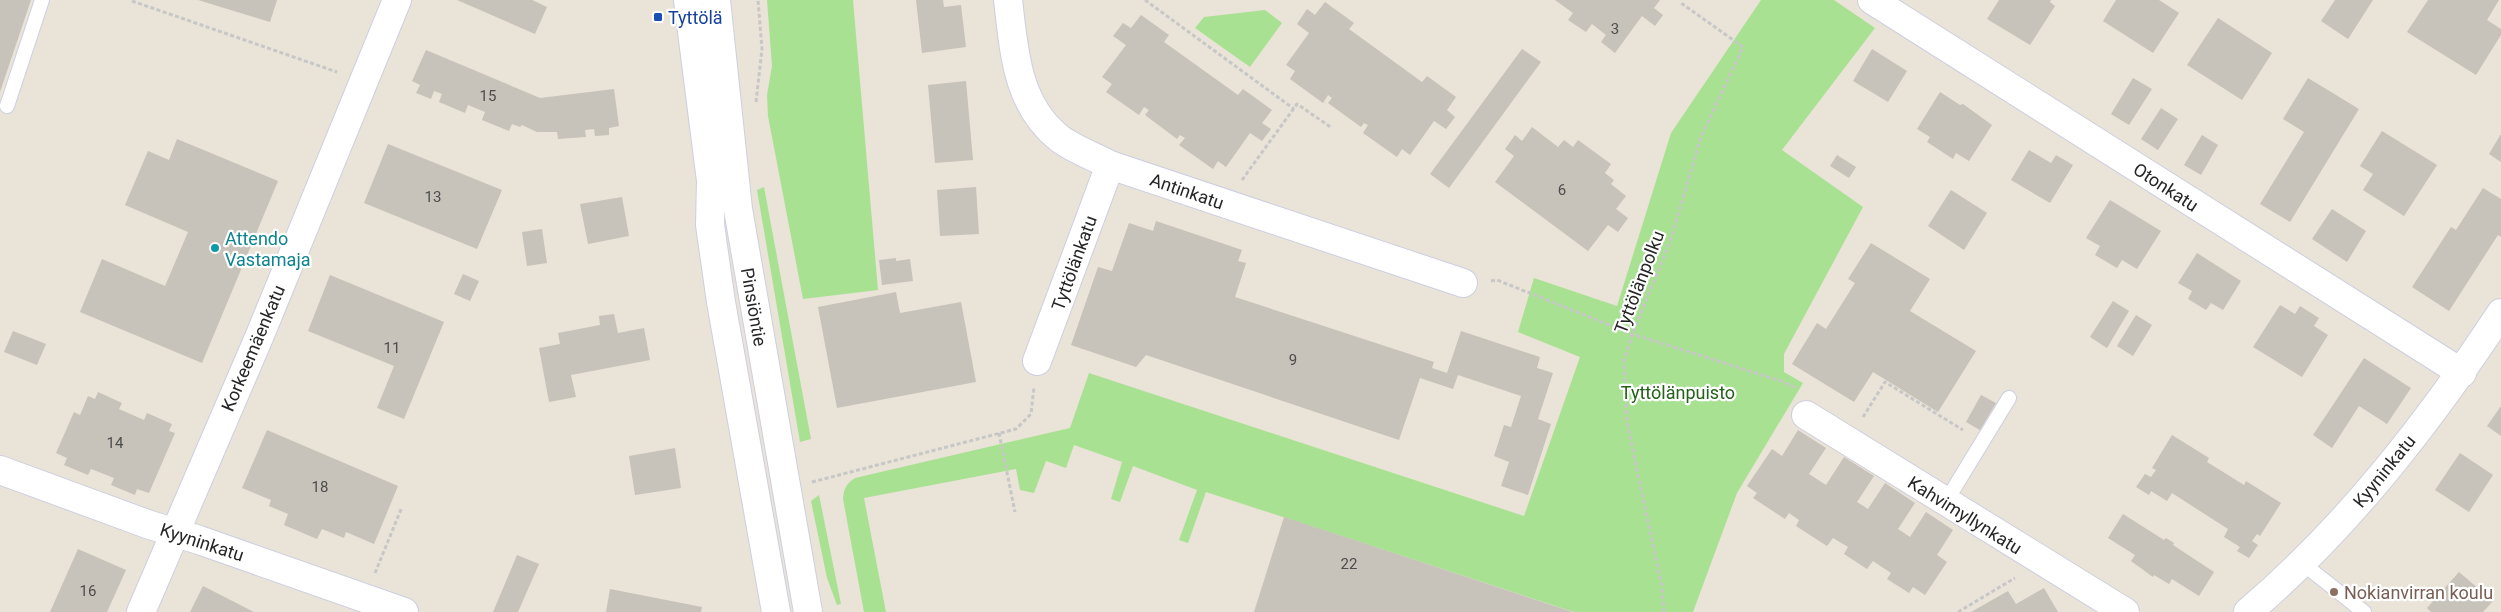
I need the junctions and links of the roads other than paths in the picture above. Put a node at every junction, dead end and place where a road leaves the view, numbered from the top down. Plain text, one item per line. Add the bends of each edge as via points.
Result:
1 (42, 0) edge
2 (397, 0) edge
3 (688, 0) edge
4 (716, 0) edge
5 (1008, 0) edge
6 (1872, 0) edge
7 (7, 106) dead end
8 (1110, 165) junction
9 (1463, 283) road end
10 (2501, 313) edge
11 (1037, 362) road end
12 (2462, 373) junction
13 (2008, 398) dead end
14 (1805, 404) road end
15 (0, 470) edge
16 (1945, 503) junction
17 (174, 532) junction
18 (2302, 563) junction
19 (140, 612) edge
20 (404, 612) edge
21 (776, 612) edge
22 (808, 612) edge
23 (2126, 612) edge
24 (2248, 612) edge
25 (2364, 612) edge

1 - 7 lane
2 - 17 street, Korkeemäenkatu via 260,335
3 - 21 street, Pinsiöntie via 711,181 710,225 721,302
4 - 22 street, Pinsiöntie via 738,209
5 - 8 street, Antinkatu via 1015,60 1021,82 1037,113 1059,138
6 - 12 street, Otonkatu
8 - 9 street, Antinkatu
8 - 11 street, Tyttölänkatu
10 - 12 street, Kyyninkatu
12 - 18 street, Kyyninkatu via 2361,501
13 - 16 lane
14 - 16 street, Kahvimyllynkatu
15 - 17 street, Kyyninkatu
16 - 23 street, Kahvimyllynkatu
17 - 19 street, Korkeemäenkatu
17 - 20 street, Kyyninkatu
18 - 24 street, Kyyninkatu
18 - 25 lane

